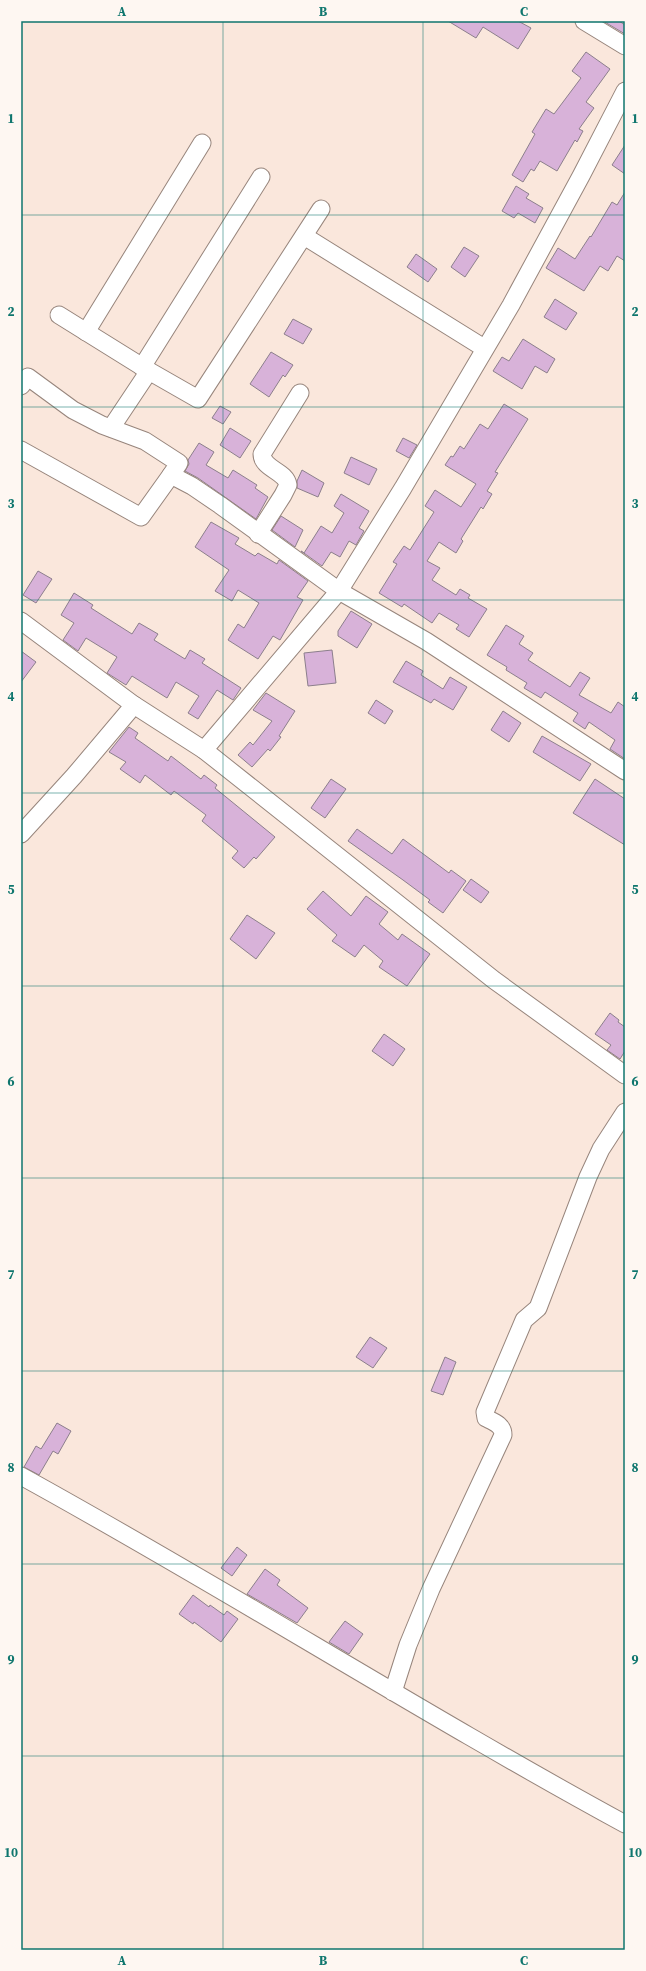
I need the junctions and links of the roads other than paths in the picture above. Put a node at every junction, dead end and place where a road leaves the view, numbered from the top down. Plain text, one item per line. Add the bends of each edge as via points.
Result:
1 (584, 21) edge
2 (625, 46) edge
3 (625, 91) edge
4 (202, 143) dead end
5 (261, 176) dead end
6 (321, 209) dead end
7 (304, 236) junction
8 (60, 315) dead end
9 (86, 332) junction
10 (484, 348) junction
11 (146, 369) junction
12 (21, 386) edge
13 (300, 393) dead end
14 (111, 428) junction
15 (21, 450) edge
16 (171, 475) junction
17 (258, 534) junction
18 (339, 591) junction
19 (21, 620) edge
20 (134, 705) junction
21 (204, 750) junction
22 (625, 771) edge
23 (21, 834) edge
24 (625, 1075) edge
25 (625, 1112) edge
26 (21, 1476) edge
27 (392, 1692) junction
28 (625, 1824) edge

1 - 2 street
3 - 10 street via 511,305
4 - 9 street
5 - 11 street
6 - 7 street
7 - 10 street
7 - 11 street via 198,399
8 - 9 street
9 - 11 street
10 - 18 street via 403,488
11 - 14 street
12 - 14 street via 28,377 73,410
13 - 17 street via 262,454 264,461 286,479 288,485
14 - 16 street via 144,441 179,463
15 - 16 street via 141,517
16 - 17 street via 192,486
17 - 18 street
18 - 21 street
18 - 22 street via 426,641
19 - 20 street
20 - 21 street
20 - 23 street
21 - 24 street via 494,980
25 - 27 street via 601,1149 538,1308 524,1320 485,1412 486,1418 500,1426 503,1436 431,1588
26 - 27 street via 276,1622
27 - 28 street

